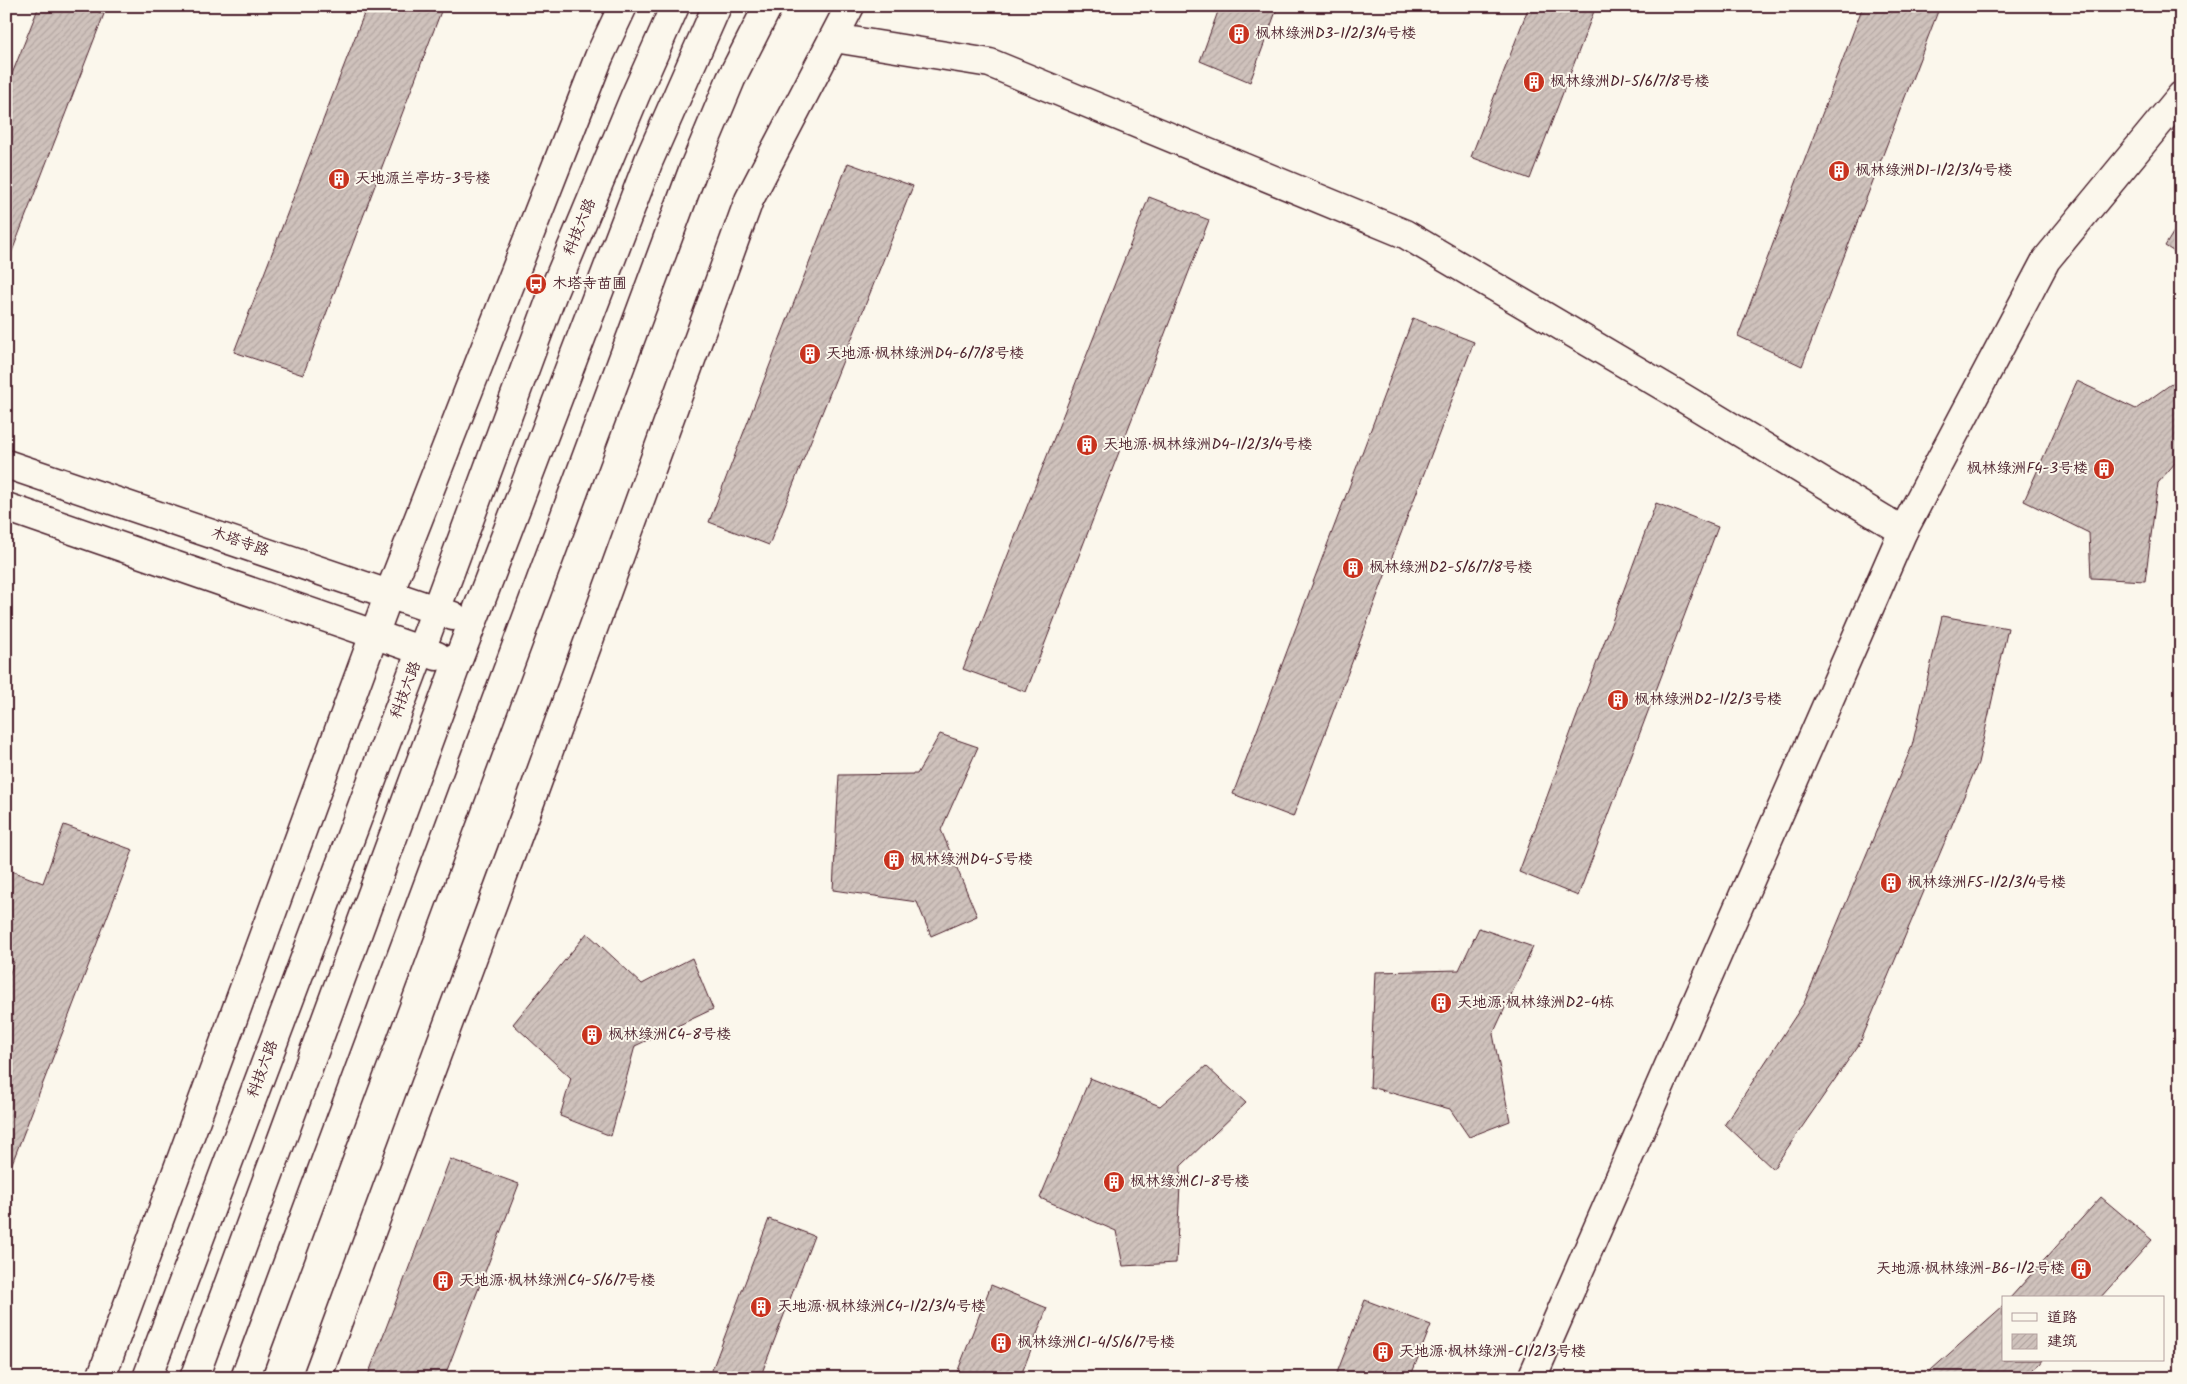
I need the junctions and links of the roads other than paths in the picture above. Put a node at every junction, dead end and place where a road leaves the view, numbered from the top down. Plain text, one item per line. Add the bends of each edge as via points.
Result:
1 (623, 6) edge
2 (675, 6) edge
3 (716, 6) edge
4 (768, 6) edge
5 (850, 6) edge
6 (834, 38) junction
7 (2181, 96) edge
8 (6, 464) edge
9 (6, 507) edge
10 (1903, 531) junction
11 (390, 594) junction
12 (436, 610) junction
13 (473, 623) junction
14 (375, 634) junction
15 (420, 650) junction
16 (457, 663) junction
17 (101, 1378) edge
18 (147, 1378) edge
19 (194, 1378) edge
20 (245, 1378) edge
21 (317, 1378) edge
22 (1532, 1378) edge

1 - 11 main road via 599,58
2 - 12 main road, 科技六路 via 554,290
3 - 13 main road via 649,160
4 - 20 main road via 731,79 693,170
5 - 6 main road
6 - 10 main road via 990,63 1405,234
6 - 21 main road via 748,200
7 - 10 main road via 2046,260
8 - 11 main road, 木塔寺路
9 - 14 main road
10 - 22 main road
11 - 12 main road, 木塔寺路
11 - 14 main road
12 - 13 main road, 木塔寺路
12 - 15 main road, 科技六路
13 - 16 main road
14 - 15 main road
14 - 17 main road
15 - 16 main road
15 - 18 main road, 科技六路
16 - 19 main road

